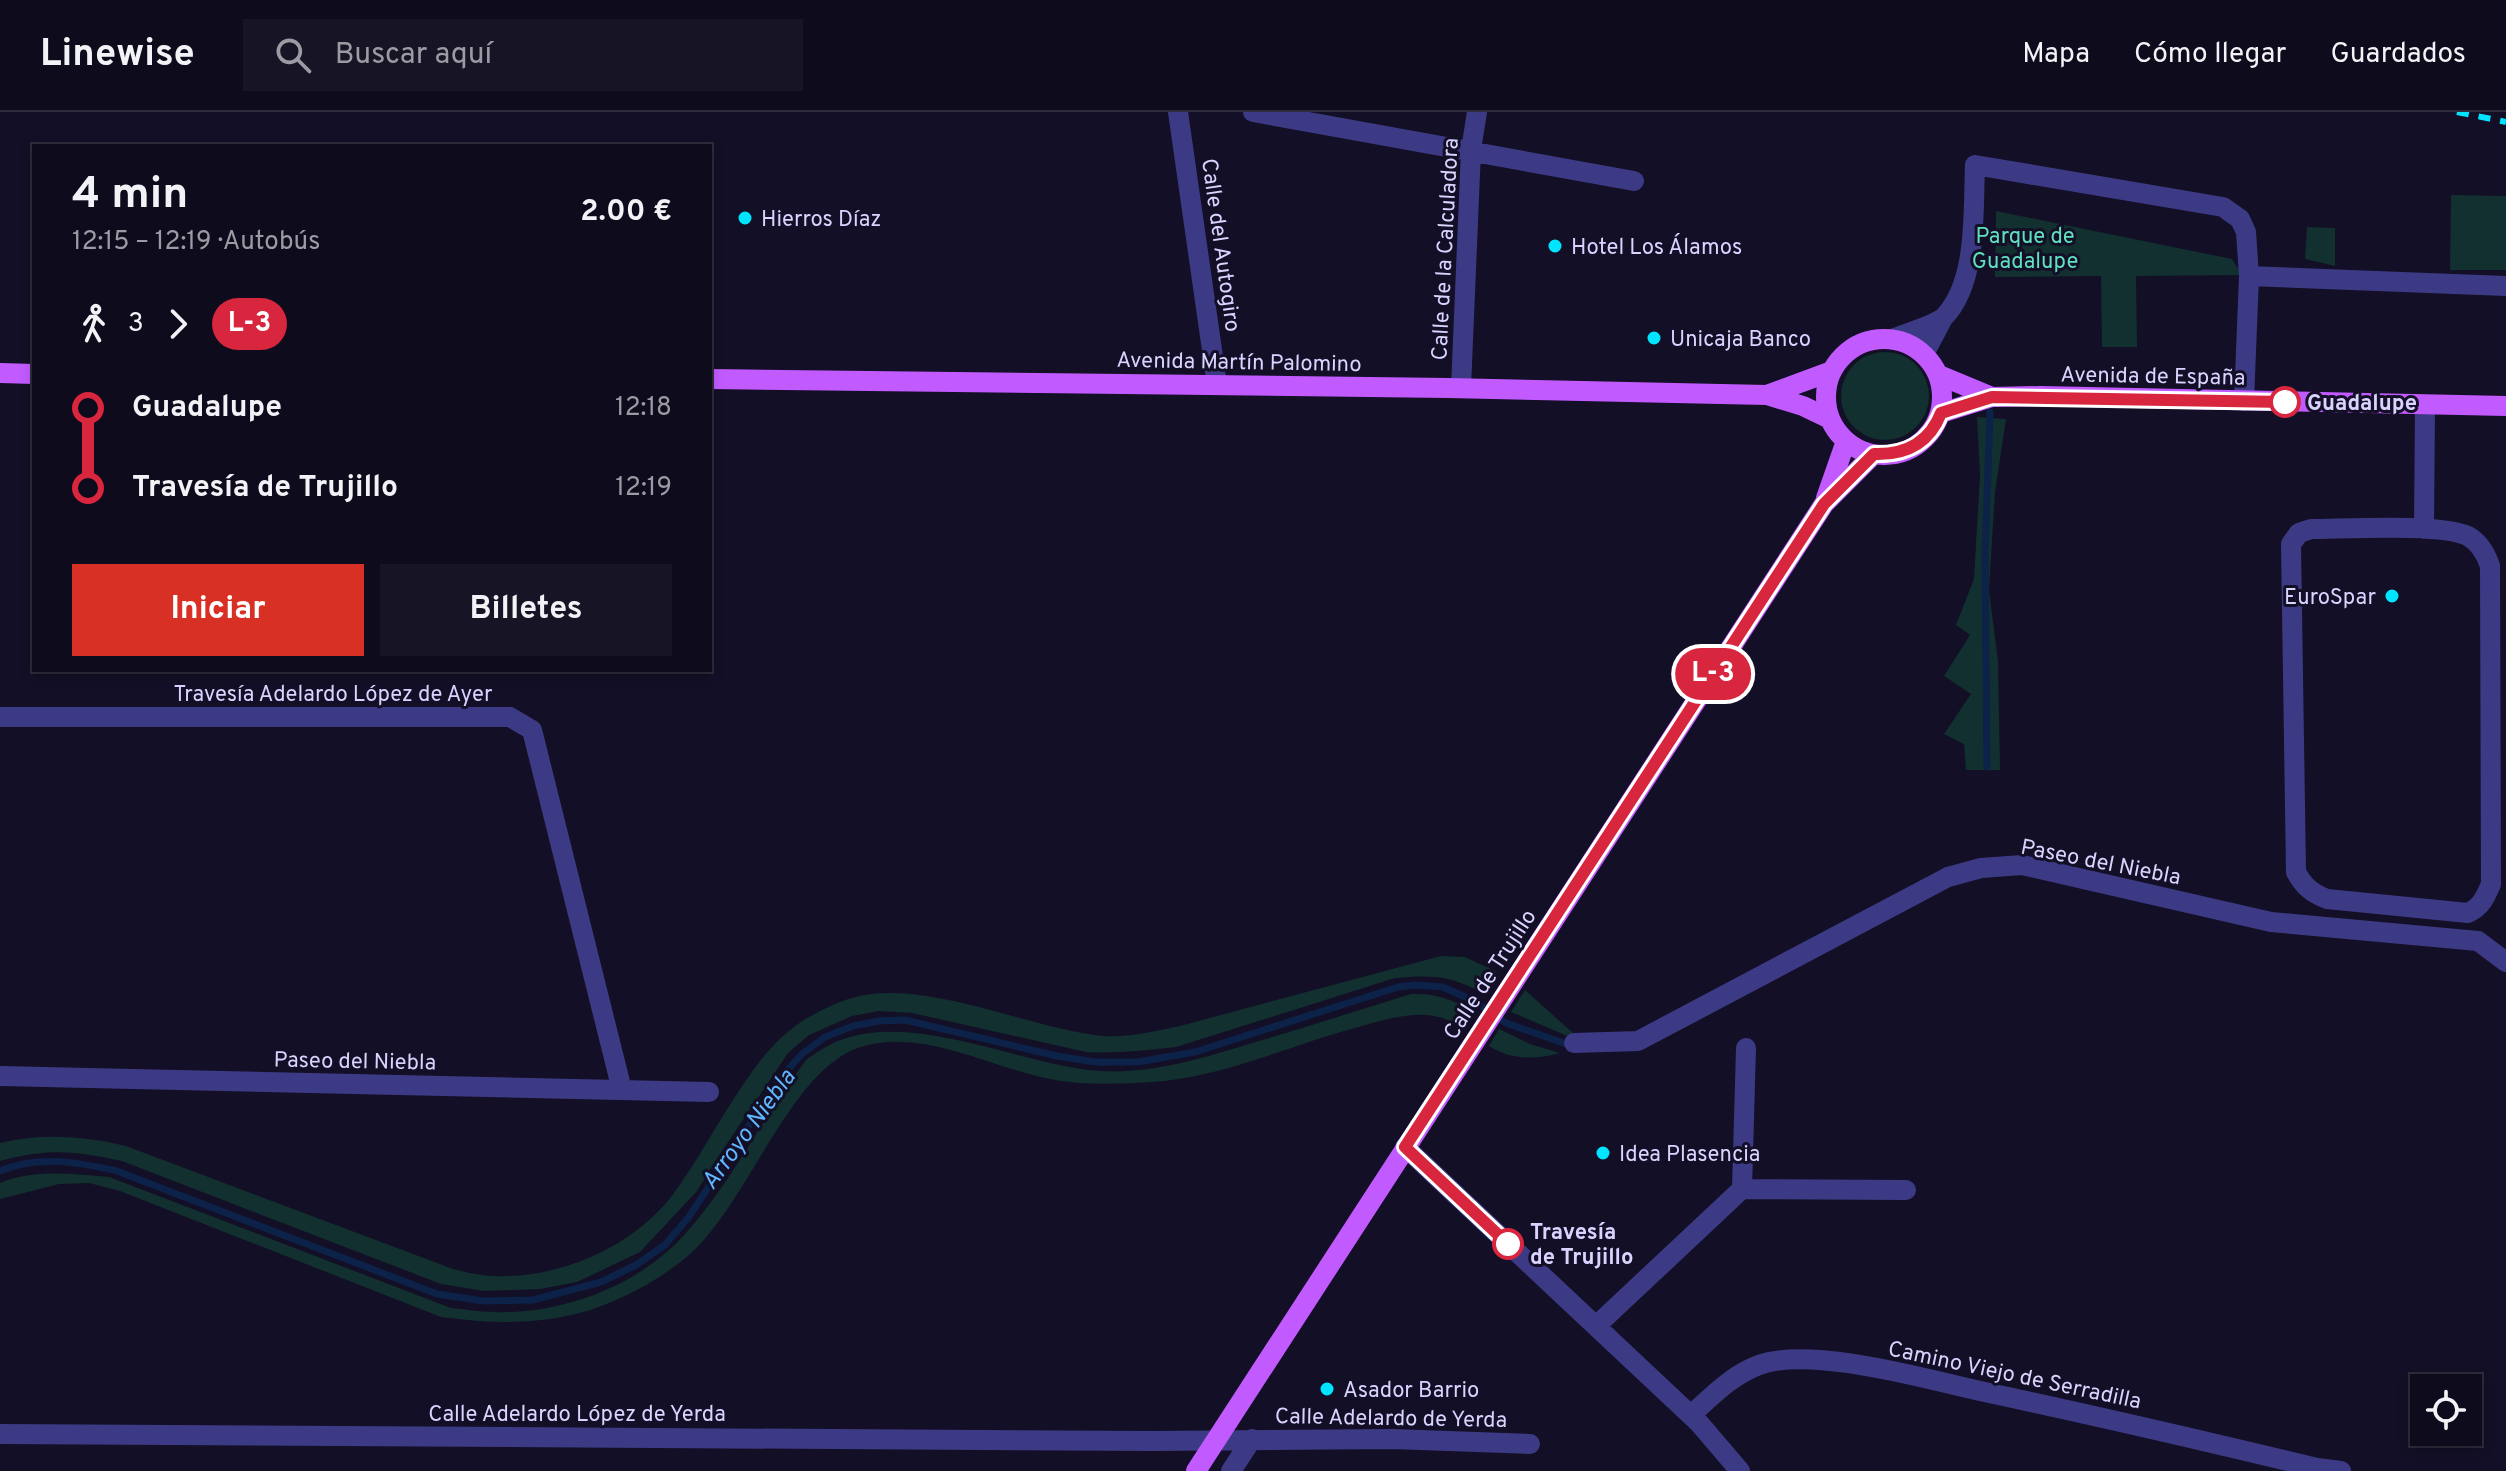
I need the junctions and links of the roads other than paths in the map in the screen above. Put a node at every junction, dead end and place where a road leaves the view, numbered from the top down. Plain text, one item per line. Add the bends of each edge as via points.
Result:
1 (1178, 112) edge
2 (1253, 112) edge
3 (1477, 112) edge
4 (1471, 150) junction
5 (1634, 181) dead end
6 (2249, 276) junction
7 (2506, 286) edge
8 (1943, 318) junction
9 (1892, 339) junction
10 (1924, 354) junction
11 (1832, 371) junction
12 (0, 373) edge
13 (32, 374) edge
14 (1939, 375) junction
15 (712, 379) edge
16 (1217, 385) junction
17 (1461, 388) junction
18 (1767, 395) junction
19 (1992, 397) junction
20 (2244, 401) junction
21 (2425, 405) junction
22 (2506, 406) edge
23 (1941, 413) junction
24 (1830, 419) junction
25 (1846, 441) junction
26 (1874, 454) junction
27 (1824, 504) junction
28 (2424, 529) junction
29 (0, 717) edge
30 (2506, 962) edge
31 (1574, 1043) dead end
32 (1746, 1048) dead end
33 (0, 1076) edge
34 (622, 1090) junction
35 (709, 1092) dead end
36 (1405, 1147) junction
37 (1742, 1189) junction
38 (1906, 1190) dead end
39 (1596, 1326) junction
40 (1691, 1415) junction
41 (0, 1434) edge
42 (1216, 1439) junction
43 (1252, 1439) junction
44 (1530, 1444) dead end
45 (1196, 1471) edge
46 (1231, 1471) edge
47 (1740, 1471) edge
48 (2341, 1471) edge

1 - 16 street, Calle del Autogiro
2 - 4 street
3 - 4 street, Calle de la Calculadora
4 - 5 street
4 - 17 street, Calle de la Calculadora
6 - 7 street
6 - 8 street via 2246,232 2240,219 2223,207 1975,165 1969,263
6 - 20 street
8 - 9 street
8 - 10 street
9 - 10 main road
9 - 11 main road via 1857,345
10 - 14 main road
11 - 18 main road, Avenida Martín Palomino
11 - 24 main road via 1826,403
12 - 13 main road
14 - 19 main road, Avenida de España
14 - 23 main road
15 - 16 main road, Avenida Martín Palomino
16 - 17 main road, Avenida Martín Palomino
17 - 18 main road, Avenida Martín Palomino
18 - 24 main road, Avenida Martín Palomino
19 - 20 main road, Avenida de España
19 - 23 main road, Avenida de España
20 - 21 main road, Avenida de España
21 - 22 main road, Avenida de España
21 - 28 street
23 - 26 main road via 1926,438 1911,450
24 - 25 main road
25 - 26 main road
25 - 27 main road
26 - 27 main road
27 - 36 main road, Calle de Trujillo
28 - 28 street via 2311,529 2291,544 2296,872 2313,894 2327,899 2468,913 2485,899 2491,884 2490,566 2484,550 2468,536
29 - 34 street, Travesía Adelardo López de Ayer via 510,717 532,730
30 - 31 street, Paseo del Niebla via 2478,941 2271,922 2022,865 1981,868 1948,877 1638,1041
32 - 37 street
33 - 34 street, Paseo del Niebla
34 - 35 street, Paseo del Niebla
36 - 39 street
36 - 42 main road, Calle de Trujillo
37 - 38 street
37 - 39 street
39 - 40 street
40 - 47 street
40 - 48 street, Camino Viejo de Serradilla via 1730,1380 1760,1364 1851,1364
41 - 42 street, Calle Adelardo López de Yerda
42 - 43 street, Calle Adelardo de Yerda
42 - 45 main road, Calle de Trujillo
43 - 44 street, Calle Adelardo de Yerda
43 - 46 street

